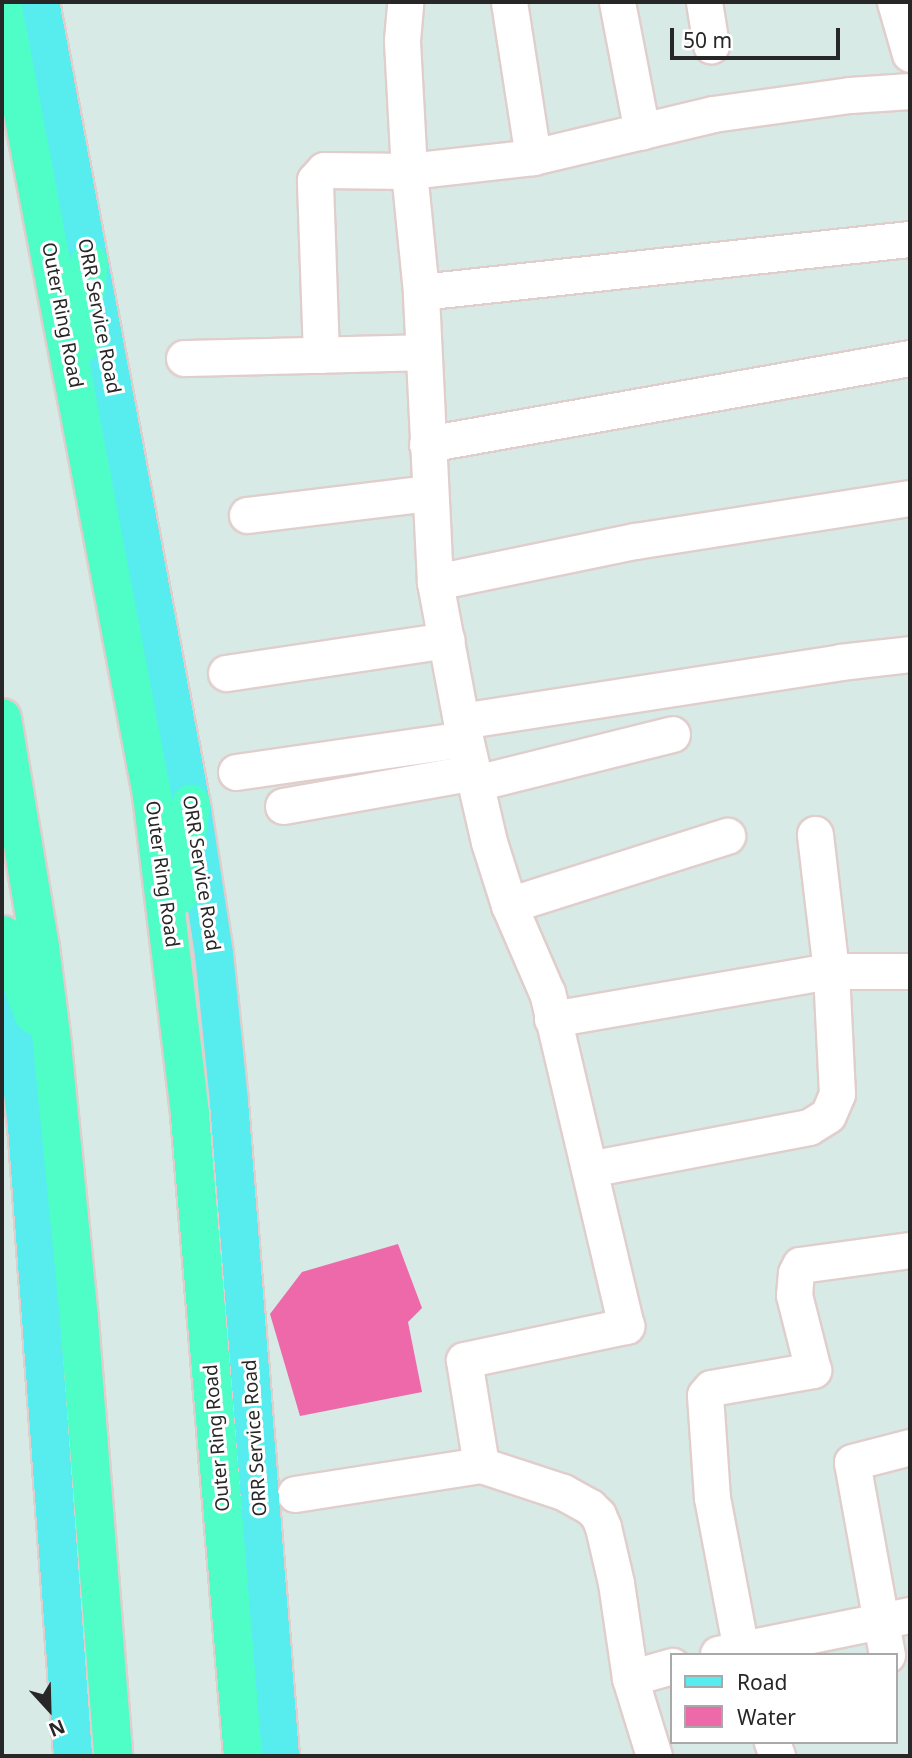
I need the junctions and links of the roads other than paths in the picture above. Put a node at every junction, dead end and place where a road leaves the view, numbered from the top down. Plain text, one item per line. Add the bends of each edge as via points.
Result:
1 (2, 2) edge
2 (40, 2) edge
3 (410, 2) edge
4 (509, 2) edge
5 (617, 2) edge
6 (704, 2) edge
7 (895, 2) edge
8 (710, 45) dead end
9 (910, 54) edge
10 (910, 91) edge
11 (642, 132) junction
12 (533, 157) junction
13 (409, 171) junction
14 (910, 239) edge
15 (89, 263) junction
16 (421, 292) junction
17 (423, 352) junction
18 (321, 355) junction
19 (184, 358) dead end
20 (910, 358) edge
21 (76, 385) junction
22 (427, 444) junction
23 (429, 493) junction
24 (910, 498) edge
25 (247, 515) dead end
26 (435, 582) junction
27 (447, 640) junction
28 (910, 654) edge
29 (226, 673) dead end
30 (2, 718) edge
31 (672, 734) dead end
32 (469, 754) junction
33 (236, 772) dead end
34 (191, 804) junction
35 (283, 806) dead end
36 (815, 834) dead end
37 (727, 836) dead end
38 (509, 905) junction
39 (3, 929) edge
40 (172, 948) junction
41 (831, 971) junction
42 (910, 971) edge
43 (552, 1019) junction
44 (54, 1066) junction
45 (589, 1168) junction
46 (910, 1250) edge
47 (910, 1447) edge
48 (481, 1465) junction
49 (295, 1494) dead end
50 (896, 1617) edge
51 (733, 1653) edge
52 (887, 1653) edge
53 (670, 1668) edge
54 (630, 1678) junction
55 (73, 1756) edge
56 (113, 1756) edge
57 (243, 1756) edge
58 (280, 1756) edge
59 (654, 1756) edge

1 - 21 highway, Outer Ring Road
2 - 15 main road, ORR Service Road
3 - 13 street via 402,40
4 - 12 street
5 - 11 street
6 - 8 street
7 - 9 street
10 - 11 street via 713,114
11 - 12 street
12 - 13 street
13 - 16 street
13 - 18 street via 324,170 315,180
14 - 16 street
15 - 21 highway
15 - 34 main road, ORR Service Road
16 - 17 street
17 - 18 street
17 - 22 street
18 - 19 street
20 - 22 street
21 - 40 highway, Outer Ring Road via 152,795
22 - 23 street
23 - 25 street
23 - 26 street
24 - 26 street via 635,541
26 - 27 street
27 - 29 street
27 - 32 street
28 - 32 street via 827,664
30 - 44 highway via 40,947
31 - 32 street
32 - 33 street
32 - 35 street
32 - 38 street
34 - 40 highway
34 - 58 main road, ORR Service Road via 228,1088
36 - 41 street
37 - 38 street
38 - 43 street via 547,993
39 - 44 highway
39 - 55 main road via 27,1126
40 - 57 highway, Outer Ring Road
41 - 42 street
41 - 43 street
41 - 45 street via 837,1094 828,1115 808,1127
43 - 45 street
44 - 56 highway
45 - 48 street via 626,1326 464,1360
46 - 51 street via 800,1265 794,1295 813,1370 711,1388 705,1395 712,1498
47 - 50 street via 852,1462
48 - 49 street
48 - 54 street via 563,1492 598,1515 615,1583
50 - 51 street
50 - 52 street
53 - 54 street
54 - 59 street

